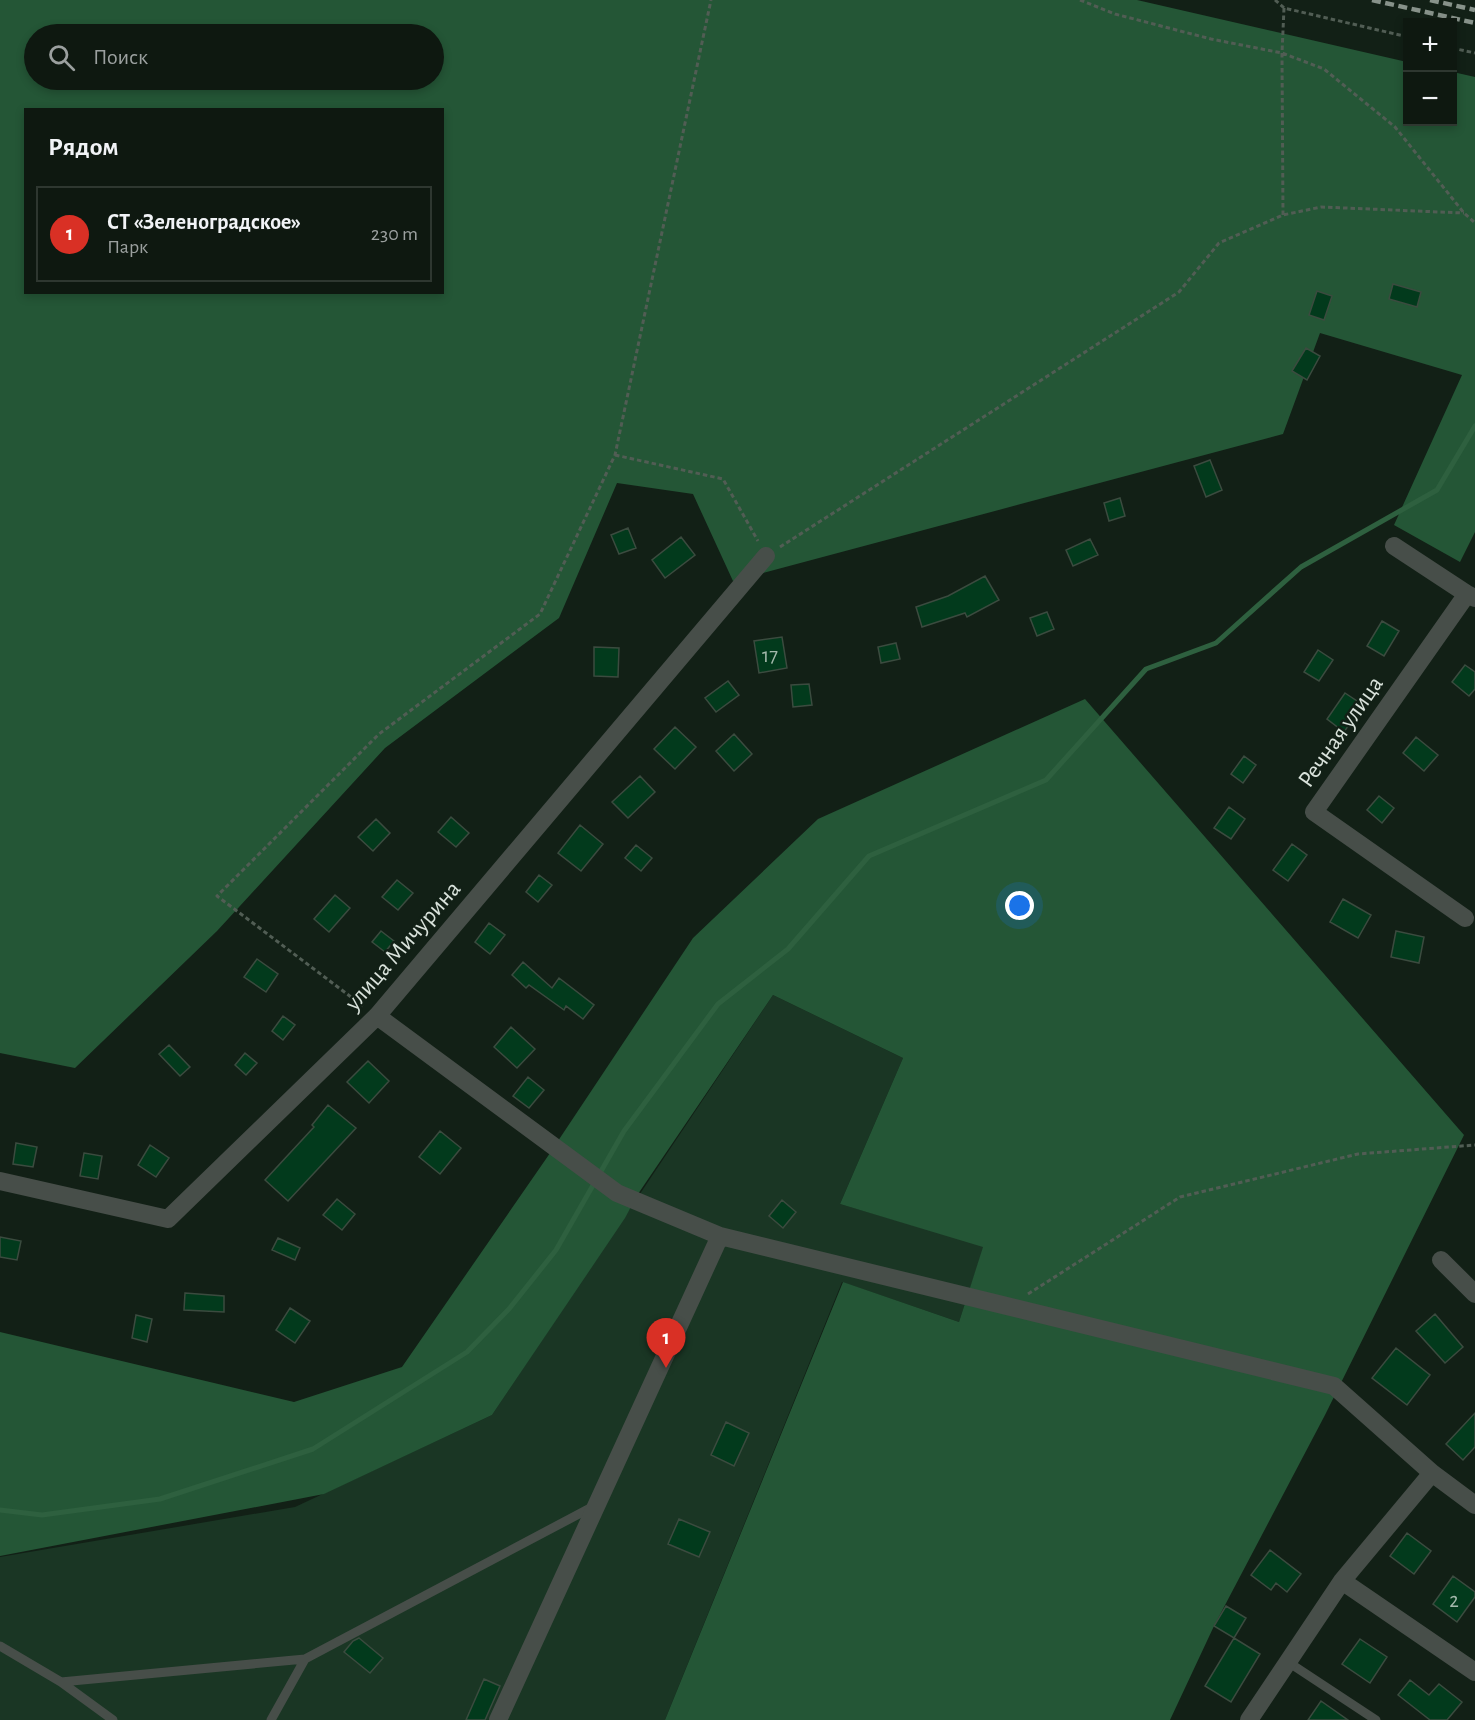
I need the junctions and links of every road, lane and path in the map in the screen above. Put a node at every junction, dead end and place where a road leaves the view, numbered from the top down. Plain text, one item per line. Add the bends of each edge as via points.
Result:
1 (711, 0) edge
2 (1080, 0) edge
3 (1275, 0) edge
4 (1284, 8) junction
5 (1403, 36) edge
6 (1457, 49) edge
7 (1282, 53) junction
8 (1475, 53) edge
9 (1464, 213) junction
10 (1282, 215) junction
11 (1475, 223) edge
12 (615, 455) junction
13 (1394, 546) dead end
14 (766, 556) junction
15 (1471, 596) edge
16 (1465, 918) dead end
17 (377, 1016) junction
18 (1475, 1145) edge
19 (0, 1181) edge
20 (720, 1236) junction
21 (1441, 1260) dead end
22 (1475, 1294) edge
23 (1009, 1306) junction
24 (1432, 1473) junction
25 (597, 1504) junction
26 (1475, 1505) edge
27 (1342, 1581) junction
28 (0, 1646) edge
29 (305, 1659) junction
30 (1288, 1662) junction
31 (1475, 1672) edge
32 (61, 1682) junction
33 (113, 1720) edge
34 (271, 1720) edge
35 (498, 1720) edge
36 (1249, 1720) edge
37 (1376, 1720) edge

1 - 12 path
2 - 7 path via 1115,14 1210,39
3 - 4 path
4 - 5 path
4 - 7 path
6 - 8 path
7 - 9 path via 1324,69 1395,128
7 - 10 path
9 - 10 path via 1321,207
9 - 11 path
10 - 14 path via 1219,243 1179,292
12 - 14 path via 723,479
12 - 17 path via 540,614 379,734 217,896
13 - 15 street
14 - 17 street, улица Мичурина
15 - 16 street, Речная улица via 1314,812
17 - 19 street, улица Мичурина via 168,1219
17 - 20 street via 617,1193
18 - 23 path via 1358,1154 1180,1197
20 - 23 street
20 - 25 street
21 - 22 street
23 - 24 street via 1334,1386
24 - 26 street
24 - 27 street
25 - 29 lane
25 - 35 street
27 - 30 street
27 - 31 street
28 - 32 lane
29 - 32 lane
29 - 34 lane
30 - 36 street
30 - 37 lane
32 - 33 lane

